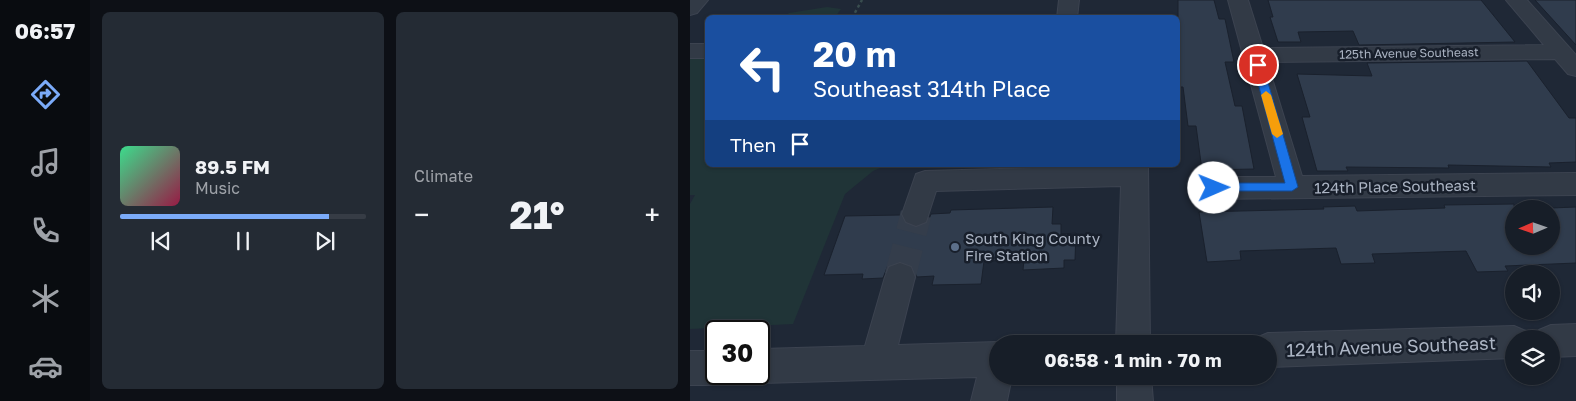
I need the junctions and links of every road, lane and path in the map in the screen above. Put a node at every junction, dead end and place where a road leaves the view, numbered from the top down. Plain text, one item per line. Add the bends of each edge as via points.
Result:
1 (698, 0) edge
2 (862, 0) edge
3 (1069, 0) edge
4 (1238, 0) edge
5 (1516, 0) edge
6 (690, 9) edge
7 (854, 15) edge
8 (1068, 15) edge
9 (690, 51) edge
10 (705, 51) edge
11 (1562, 52) junction
12 (1255, 55) junction
13 (1576, 69) edge
14 (1135, 170) edge
15 (1576, 184) edge
16 (1292, 187) junction
17 (1214, 188) dead end
18 (916, 214) tunnel mouth
19 (900, 277) tunnel mouth
20 (1133, 335) edge
21 (1576, 340) edge
22 (1560, 341) edge
23 (1505, 342) edge
24 (1277, 350) edge
25 (989, 359) edge
26 (877, 362) junction
27 (770, 366) edge
28 (690, 368) edge
29 (705, 368) edge
30 (992, 385) edge
31 (1134, 385) edge
32 (989, 401) edge
33 (1135, 401) edge

1 - 6 street
2 - 7 path
3 - 8 street
4 - 12 street
5 - 11 street
9 - 10 street
11 - 12 street, 125th Avenue Southeast
11 - 13 street
12 - 16 street
14 - 18 street via 925,181
14 - 20 street
15 - 16 street, 124th Place Southeast
16 - 17 street, 124th Place Southeast
19 - 26 street
21 - 22 street
23 - 24 street, 124th Avenue Southeast
25 - 26 street
26 - 27 street
28 - 29 street
30 - 32 street
31 - 33 street

